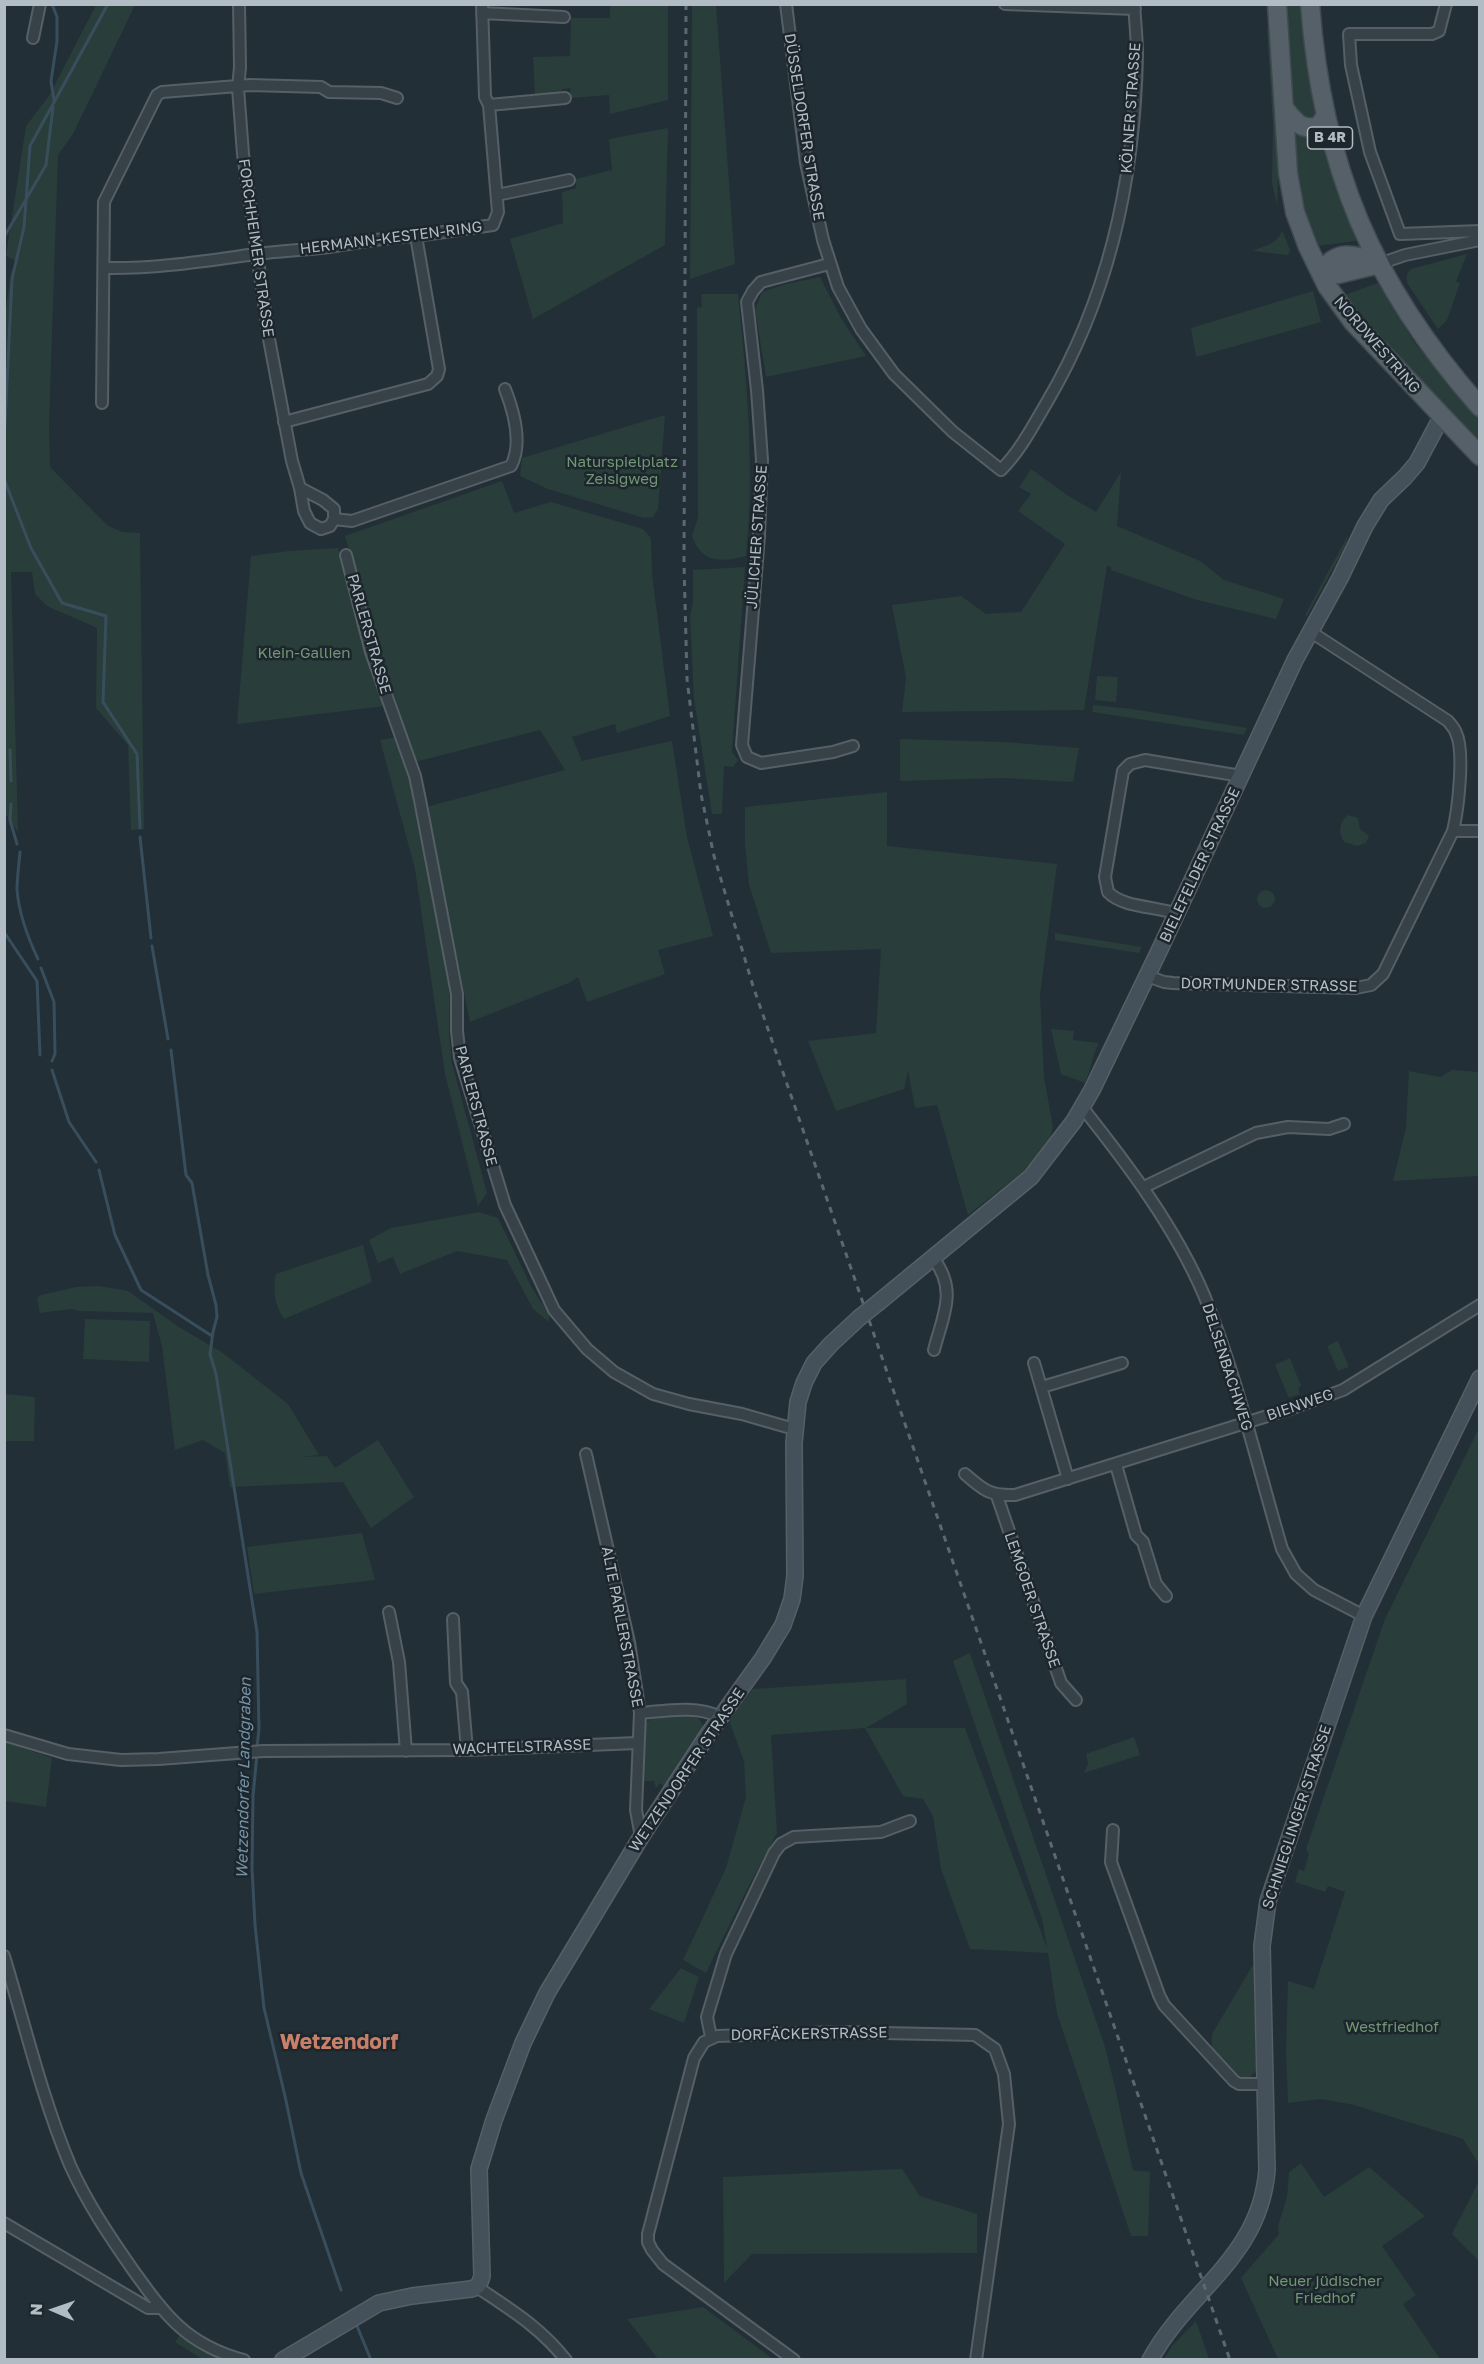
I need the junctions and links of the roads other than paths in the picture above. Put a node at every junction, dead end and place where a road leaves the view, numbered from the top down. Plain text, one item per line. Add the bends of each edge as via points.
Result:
1 (40, 4) edge
2 (239, 4) edge
3 (786, 4) edge
4 (1005, 4) edge
5 (1277, 4) edge
6 (1310, 4) edge
7 (1446, 4) edge
8 (1135, 7) edge
9 (482, 9) edge
10 (564, 17) dead end
11 (33, 38) dead end
12 (238, 88) junction
13 (397, 98) dead end
14 (565, 98) dead end
15 (489, 105) junction
16 (1284, 108) junction
17 (1325, 117) junction
18 (569, 180) dead end
19 (497, 195) junction
20 (1479, 231) edge
21 (416, 237) junction
22 (1479, 240) edge
23 (257, 254) junction
24 (829, 264) junction
25 (1379, 264) junction
26 (104, 268) junction
27 (1321, 274) junction
28 (506, 389) dead end
29 (102, 403) dead end
30 (1479, 407) edge
31 (1442, 416) junction
32 (284, 422) junction
33 (1479, 456) edge
34 (1001, 470) joint
35 (300, 488) junction
36 (334, 519) junction
37 (346, 555) dead end
38 (1311, 632) junction
39 (853, 746) dead end
40 (1241, 776) junction
41 (1453, 831) junction
42 (1479, 831) edge
43 (1177, 914) junction
44 (1147, 976) junction
45 (1082, 1107) junction
46 (1344, 1124) dead end
47 (1143, 1186) junction
48 (933, 1258) junction
49 (910, 1276) joint
50 (1479, 1305) edge
51 (934, 1350) dead end
52 (1034, 1362) dead end
53 (1122, 1363) dead end
54 (1479, 1378) edge
55 (1042, 1387) junction
56 (1245, 1423) junction
57 (794, 1429) junction
58 (586, 1454) dead end
59 (1116, 1465) junction
60 (965, 1474) dead end
61 (1068, 1479) junction
62 (997, 1496) junction
63 (1166, 1596) dead end
64 (389, 1612) dead end
65 (1364, 1616) junction
66 (453, 1618) dead end
67 (1076, 1700) dead end
68 (640, 1713) junction
69 (720, 1717) junction
70 (4, 1735) edge
71 (637, 1743) junction
72 (467, 1750) junction
73 (406, 1751) junction
74 (910, 1821) dead end
75 (1113, 1830) dead end
76 (641, 1837) junction
77 (4, 1956) edge
78 (711, 2037) junction
79 (1265, 2084) junction
80 (4, 2223) edge
81 (477, 2287) junction
82 (160, 2308) junction
83 (244, 2360) edge
84 (283, 2360) edge
85 (566, 2360) edge
86 (794, 2360) edge
87 (976, 2360) edge
88 (1150, 2360) edge

1 - 11 street
2 - 12 street, FORCHHEIMER STRASSE
3 - 24 street, DÜSSELDORFER STRASSE via 806,163
4 - 8 street
5 - 16 main road, NORDWESTRING / B 4R
6 - 17 main road, B 4R
7 - 20 street via 1439,31 1432,34 1349,34 1351,65 1370,152 1400,234
8 - 34 street, KÖLNER STRASSE via 1137,55 1132,140 1106,268 1072,355 1013,458
9 - 10 street, HERMANN-KESTEN-RING
9 - 15 street, HERMANN-KESTEN-RING via 485,97
12 - 13 street via 321,87 329,92 381,93
12 - 23 street, FORCHHEIMER STRASSE
12 - 26 street via 162,92 153,99 104,202
14 - 15 street
15 - 19 street, HERMANN-KESTEN-RING
16 - 17 main road via 1306,128 1319,126
16 - 27 main road, NORDWESTRING / B 4R via 1292,198 1305,241
17 - 25 main road, B 4R via 1341,174
18 - 19 street
19 - 21 street, HERMANN-KESTEN-RING via 498,212 493,225
21 - 23 street, HERMANN-KESTEN-RING via 377,238
21 - 32 street via 439,369 437,376 428,384
22 - 25 street
23 - 26 street, HERMANN-KESTEN-RING via 152,267
23 - 32 street, FORCHHEIMER STRASSE
24 - 34 street, DÜSSELDORFER STRASSE via 861,329 894,374 953,432
24 - 39 street, JÜLICHER STRASSE via 761,282 747,302 762,460 742,745 747,757 761,763
25 - 27 main road via 1357,256 1342,256 1330,260
25 - 30 main road, B 4R via 1420,332
26 - 29 street
27 - 31 main road, NORDWESTRING / B 4R via 1362,332
28 - 36 street via 515,416 515,458 511,466 352,521
31 - 33 main road, NORDWESTRING / B 4R
31 - 38 street, BIELEFELDER STRASSE via 1411,471 1375,508
32 - 35 street, FORCHHEIMER STRASSE
35 - 36 street via 334,509
35 - 36 street, FORCHHEIMER STRASSE via 310,523 321,529 330,526
37 - 57 street, PARLERSTRASSE via 371,652 418,792 457,994 460,1058 505,1205 554,1310 587,1349 614,1372 653,1394
38 - 40 street, BIELEFELDER STRASSE
38 - 41 street, DORTMUNDER STRASSE via 1448,721 1460,745 1458,810
40 - 43 street, BIELEFELDER STRASSE
40 - 43 street via 1145,760 1130,764 1123,771 1105,877 1108,892 1122,902
41 - 42 street
41 - 44 street, DORTMUNDER STRASSE via 1383,974 1371,985 1356,988 1173,983
43 - 44 street, BIELEFELDER STRASSE
44 - 45 street, BIELEFELDER STRASSE
45 - 47 street, DELSENBACHWEG
45 - 48 street, BIELEFELDER STRASSE via 1030,1177
46 - 47 street via 1329,1129 1288,1127 1256,1133
47 - 56 street, DELSENBACHWEG via 1203,1294
48 - 49 street, BIELEFELDER STRASSE
48 - 51 street via 943,1271 947,1287 946,1307
49 - 57 street, WETZENDORFER STRASSE, bridge via 814,1363 801,1392
50 - 56 street, BIENWEG via 1343,1390
52 - 55 street
53 - 55 street
54 - 65 street, SCHNIEGLINGER STRASSE
55 - 61 street
56 - 59 street, BIENWEG
56 - 65 street, DELSENBACHWEG via 1282,1549 1296,1574 1314,1590
57 - 69 street, WETZENDORFER STRASSE via 792,1599 778,1636
58 - 68 street, ALTE PARLERSTRASSE
59 - 61 street, BIENWEG
59 - 63 street via 1136,1535 1143,1542 1156,1584
60 - 62 street
61 - 62 street, BIENWEG via 1015,1495
62 - 67 street, LEMGOER STRASSE via 1061,1683
64 - 73 street via 399,1662
65 - 79 street, SCHNIEGLINGER STRASSE via 1266,1910 1262,1946
66 - 72 street via 456,1683 462,1692
68 - 69 street via 696,1710
68 - 71 street, ALTE PARLERSTRASSE
69 - 76 street, WETZENDORFER STRASSE
70 - 73 street, WACHTELSTRASSE via 68,1754 100,1758 159,1759 263,1751
71 - 72 street, WACHTELSTRASSE
71 - 76 street, ALTE PARLERSTRASSE via 636,1810
72 - 73 street, WACHTELSTRASSE
74 - 78 street via 881,1832 794,1837 781,1844 726,1954 707,2017
75 - 79 street via 1111,1862 1164,2005 1234,2081
76 - 81 street, WETZENDORFER STRASSE via 542,2004 494,2120 479,2169 482,2276
77 - 82 street via 53,2120 71,2166 95,2213
78 - 86 street, DORFÄCKERSTRASSE via 694,2058 648,2242 663,2264
78 - 87 street, DORFÄCKERSTRASSE via 838,2032 975,2035 995,2049 1004,2074 1010,2124
79 - 88 street, SCHNIEGLINGER STRASSE via 1266,2179 1256,2221 1237,2252 1161,2341
80 - 82 street via 148,2308
81 - 84 street via 379,2303
81 - 85 street via 533,2325
82 - 83 street via 198,2341

